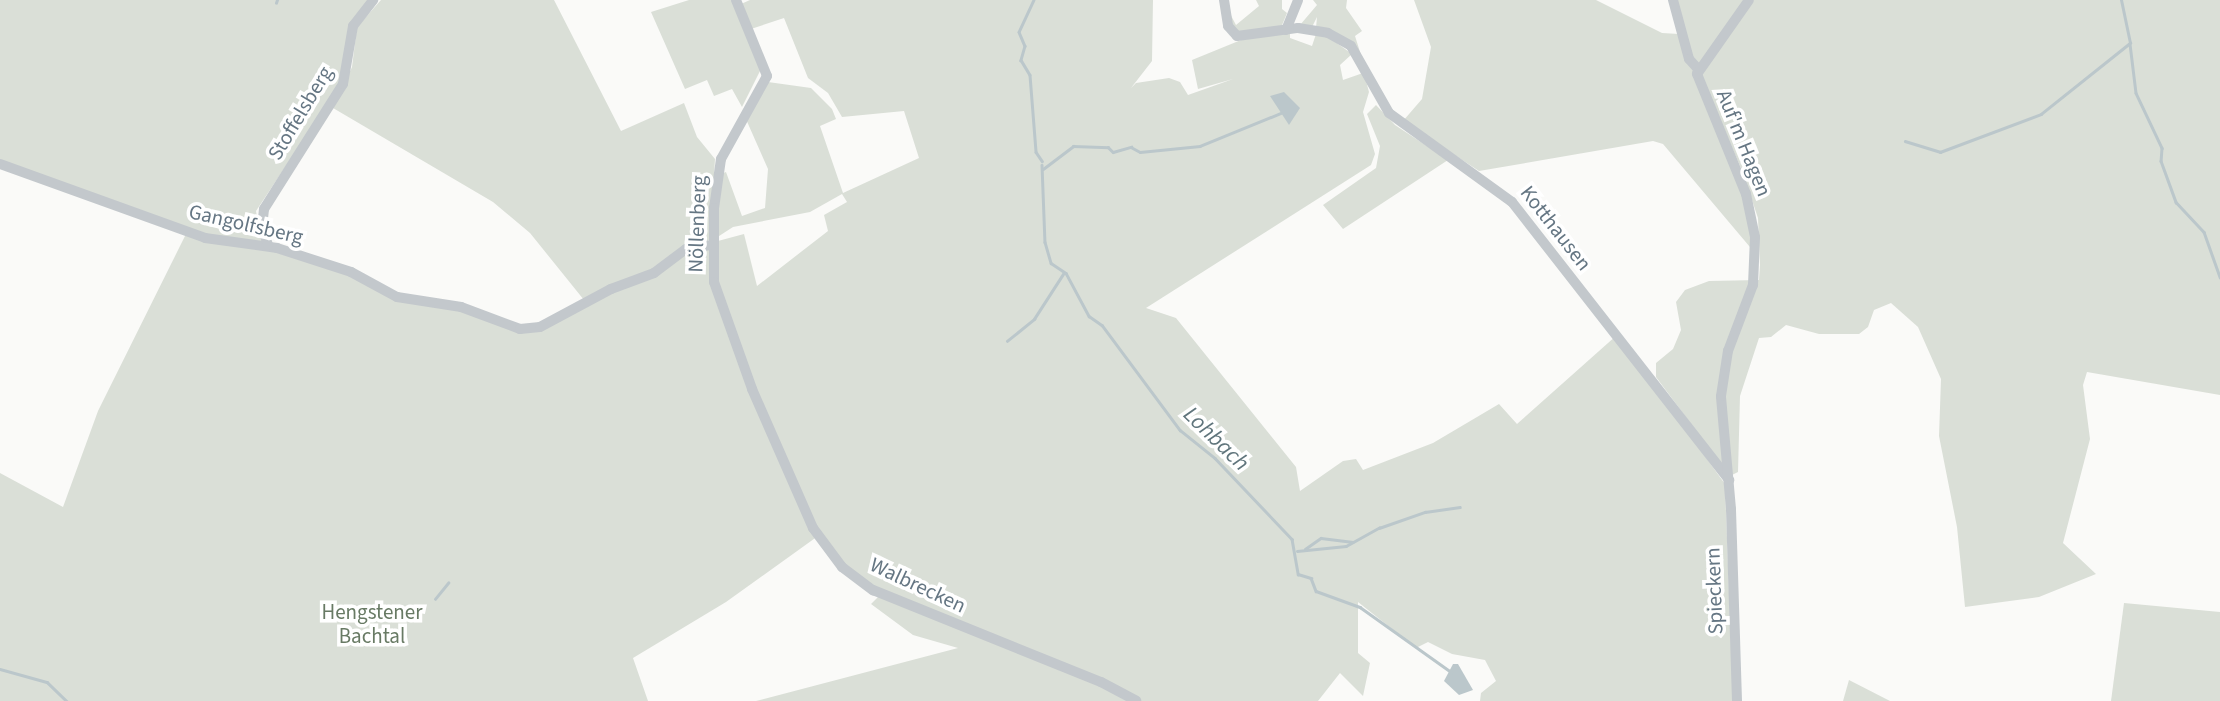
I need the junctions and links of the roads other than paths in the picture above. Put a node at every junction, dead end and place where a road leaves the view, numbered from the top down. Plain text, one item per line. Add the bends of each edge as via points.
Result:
1 (373, 0) edge
2 (736, 0) edge
3 (1224, 0) edge
4 (1298, 0) edge
5 (1673, 0) edge
6 (1749, 0) edge
7 (1286, 30) junction
8 (1698, 69) junction
9 (0, 164) edge
10 (712, 245) junction
11 (268, 246) junction
12 (719, 299) joint
13 (1728, 480) junction
14 (1136, 701) edge
15 (1737, 701) edge

1 - 11 street, Stoffelsberg via 353,26 343,85 264,209 261,224
2 - 10 street, Nöllenberg via 765,64 767,80 721,159
3 - 7 street, Kotthausen via 1228,26 1237,36
4 - 7 street
5 - 8 street via 1689,59
6 - 8 street, Auf'm Hagen
7 - 13 street, Kotthausen via 1321,31 1347,43 1364,63 1372,89 1389,113 1503,192
8 - 13 street, Auf'm Hagen via 1709,110 1746,194 1755,237 1753,285 1732,337 1721,388
9 - 11 street, Gangolfsberg via 205,238
10 - 11 street, Gangolfsberg via 686,249 654,273 528,329 507,326 453,305 397,297 351,272
10 - 12 street, Nöllenberg
12 - 14 street, Walbrecken via 790,479 820,538 842,567 897,601 1070,669
13 - 15 street, Spieckern

